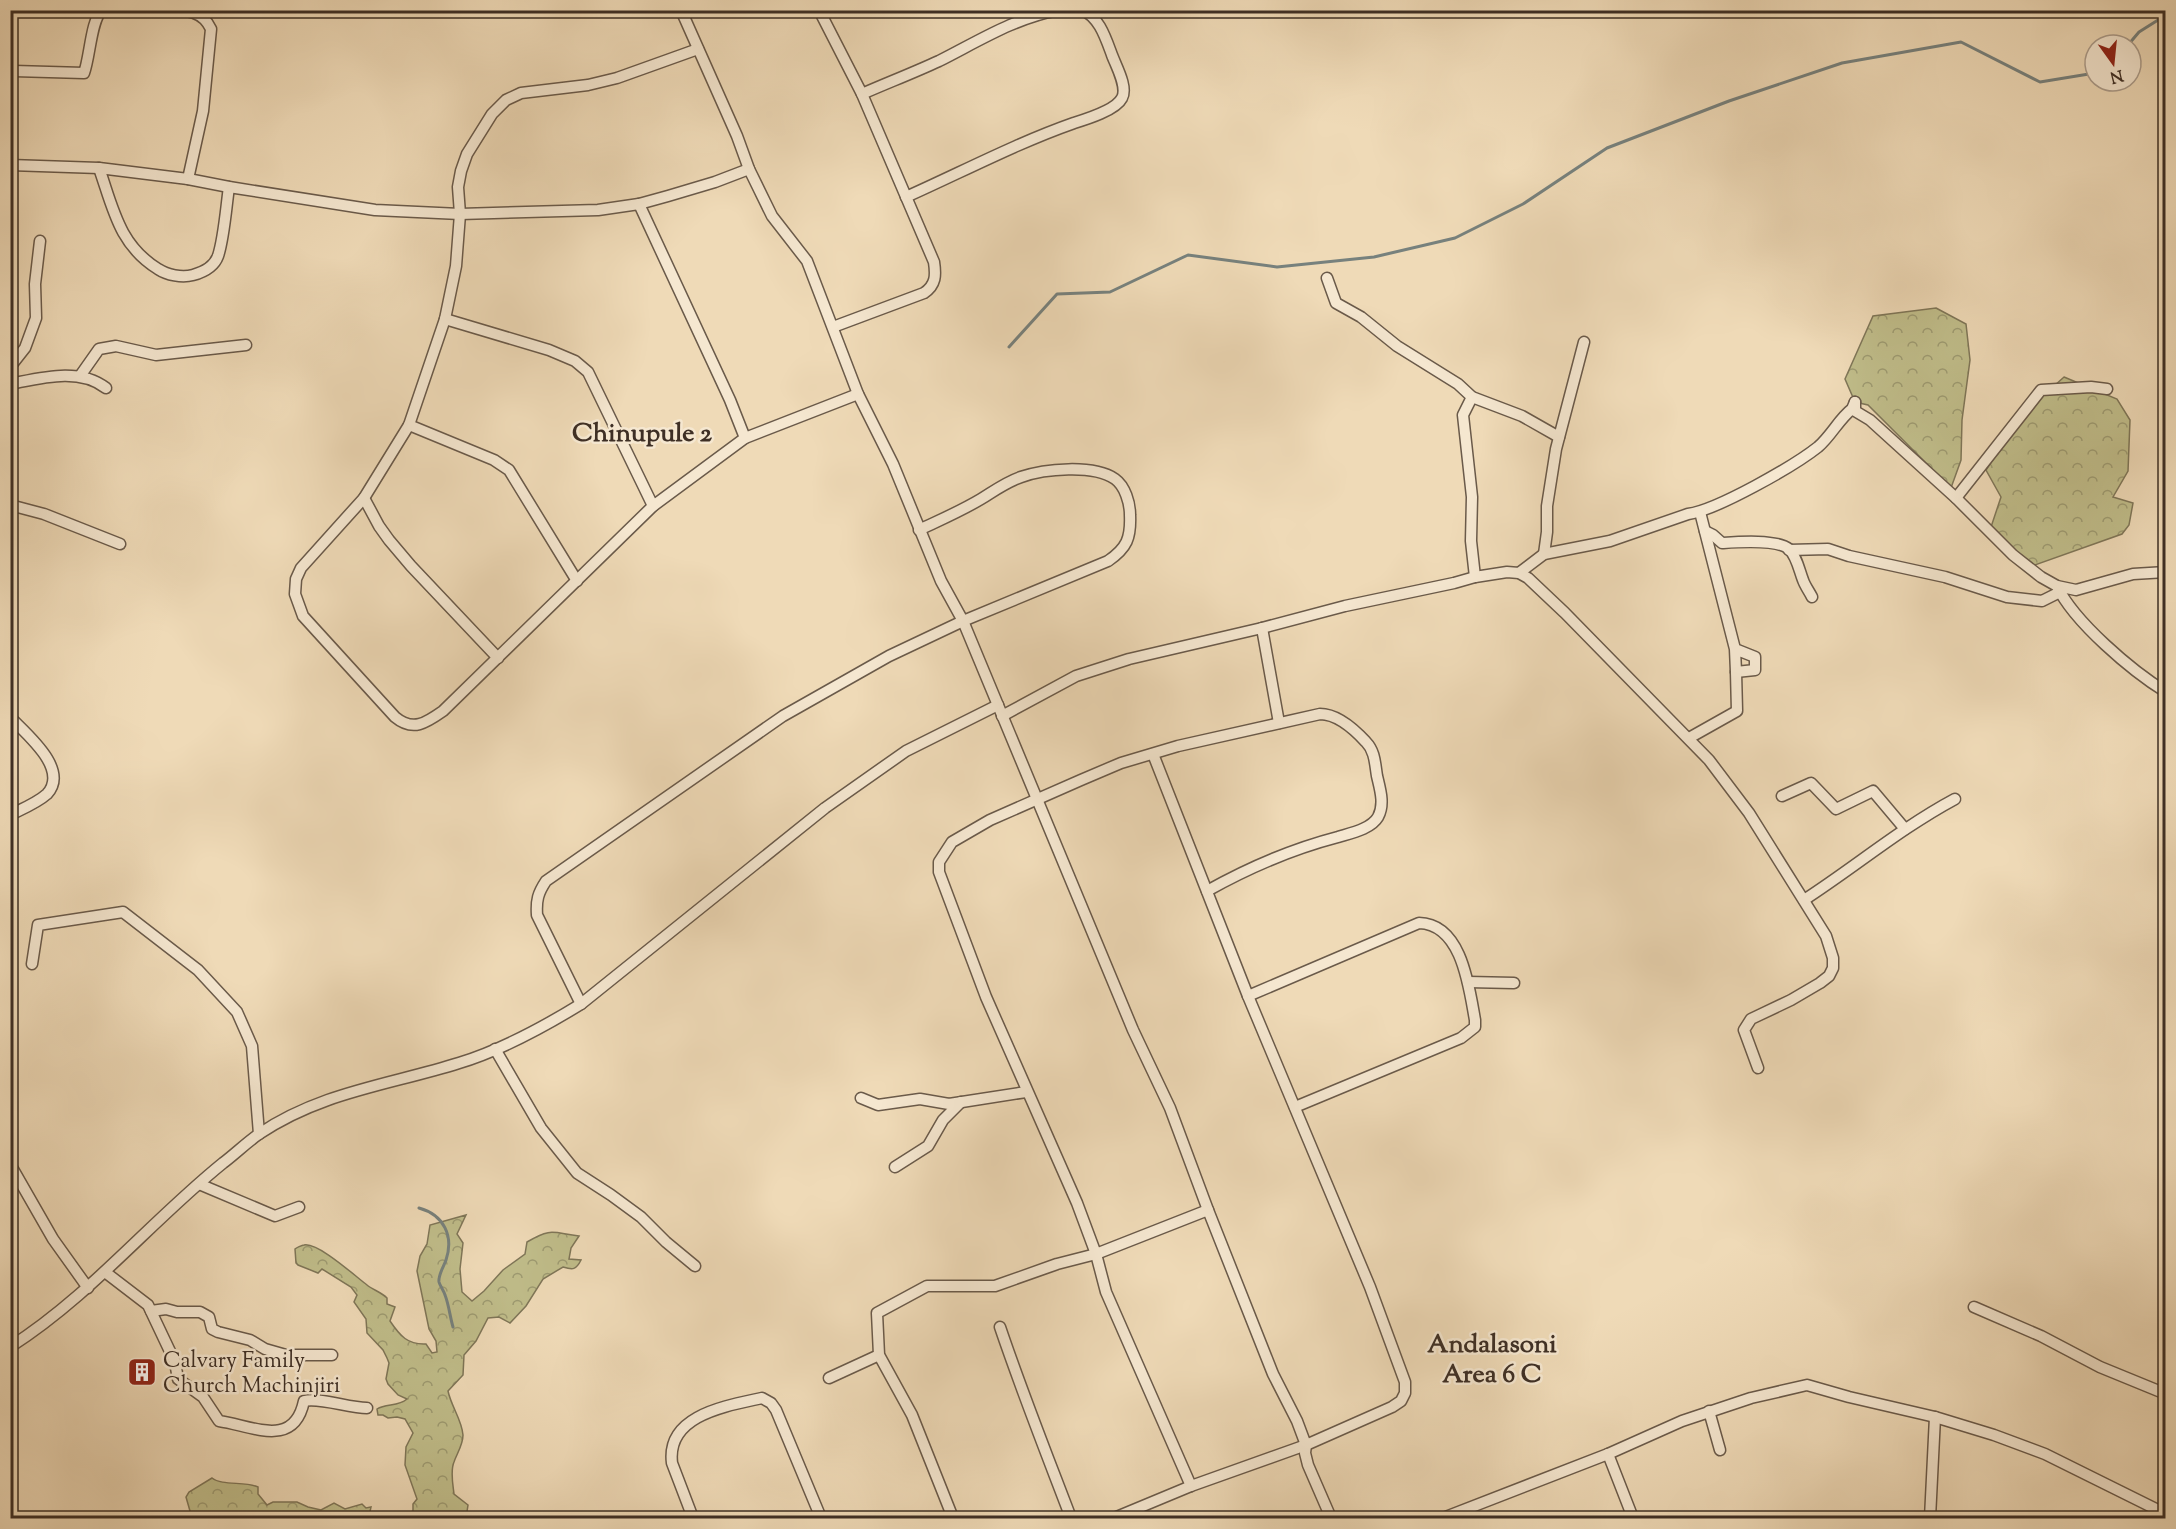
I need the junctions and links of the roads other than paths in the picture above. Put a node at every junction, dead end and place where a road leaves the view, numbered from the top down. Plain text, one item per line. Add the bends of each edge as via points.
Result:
1 (102, 10) edge
2 (159, 10) edge
3 (681, 10) edge
4 (819, 10) edge
5 (1059, 10) edge
6 (1082, 10) edge
7 (1036, 14) edge
8 (698, 49) junction
9 (14, 71) dead end
10 (862, 94) junction
11 (10, 165) edge
12 (99, 168) junction
13 (749, 169) junction
14 (188, 178) junction
15 (229, 188) junction
16 (906, 197) junction
17 (639, 204) junction
18 (460, 214) junction
19 (40, 241) dead end
20 (1327, 278) dead end
21 (445, 319) junction
22 (833, 327) junction
23 (1584, 342) dead end
24 (246, 345) dead end
25 (10, 367) edge
26 (80, 376) junction
27 (10, 384) edge
28 (106, 388) dead end
29 (2107, 389) dead end
30 (858, 394) junction
31 (1472, 397) junction
32 (409, 424) junction
33 (1559, 437) junction
34 (745, 438) junction
35 (364, 498) junction
36 (1956, 498) junction
37 (10, 505) edge
38 (654, 506) junction
39 (1700, 512) junction
40 (919, 530) junction
41 (1705, 531) junction
42 (120, 544) dead end
43 (1789, 550) junction
44 (1544, 554) junction
45 (2163, 571) edge
46 (1519, 573) junction
47 (1475, 577) junction
48 (577, 581) junction
49 (2058, 589) junction
50 (1812, 597) dead end
51 (963, 621) junction
52 (1262, 628) junction
53 (1735, 649) junction
54 (498, 658) junction
55 (1736, 672) junction
56 (2166, 692) edge
57 (1000, 710) junction
58 (10, 717) edge
59 (1280, 723) junction
60 (1689, 738) junction
61 (1153, 754) junction
62 (1782, 796) dead end
63 (1037, 799) junction
64 (1955, 800) dead end
65 (10, 815) edge
66 (1905, 829) junction
67 (1206, 891) junction
68 (1804, 900) junction
69 (32, 964) dead end
70 (1468, 981) junction
71 (1514, 983) dead end
72 (1248, 996) junction
73 (581, 1004) junction
74 (495, 1050) junction
75 (1758, 1068) dead end
76 (1026, 1092) junction
77 (861, 1098) dead end
78 (961, 1102) junction
79 (1295, 1107) junction
80 (259, 1134) junction
81 (10, 1164) edge
82 (895, 1167) dead end
83 (198, 1184) junction
84 (299, 1207) dead end
85 (1208, 1209) junction
86 (1096, 1254) junction
87 (695, 1266) dead end
88 (105, 1272) junction
89 (88, 1288) junction
90 (1974, 1307) dead end
91 (151, 1311) junction
92 (1000, 1327) dead end
93 (10, 1347) edge
94 (332, 1355) dead end
95 (879, 1355) junction
96 (829, 1378) dead end
97 (2166, 1394) edge
98 (367, 1408) dead end
99 (1709, 1411) junction
100 (1935, 1417) junction
101 (1306, 1445) junction
102 (1720, 1450) dead end
103 (1608, 1454) junction
104 (1191, 1486) junction
105 (2166, 1514) edge
106 (693, 1518) edge
107 (821, 1518) edge
108 (953, 1518) edge
109 (1071, 1518) edge
110 (1114, 1518) edge
111 (1331, 1518) edge
112 (1443, 1518) edge
113 (1632, 1518) edge
114 (1930, 1518) edge

1 - 9 street via 96,16 84,73
2 - 14 street via 198,13 211,29 203,111
3 - 8 street
4 - 10 street
5 - 7 street
6 - 16 street via 1095,19 1111,51 1124,87 1119,102 1095,116 1057,129
7 - 10 street
8 - 13 street
8 - 18 street via 618,78 521,93 506,100 466,154 458,186
10 - 16 street
11 - 12 street
12 - 14 street
12 - 15 street via 131,248 163,272 182,276 201,273 218,257
13 - 17 street
13 - 22 street via 775,222 807,261
14 - 15 street
15 - 18 street via 375,210
16 - 22 street via 934,262 935,280 930,288
17 - 18 street via 598,210
17 - 34 street
18 - 21 street via 456,266
19 - 25 street via 36,318 25,348
20 - 31 street via 1336,303
21 - 32 street
21 - 38 street via 549,350 575,361 588,372
22 - 30 street
23 - 33 street
24 - 26 street via 156,355 116,346 99,349
26 - 27 street
26 - 28 street via 96,380
29 - 36 street via 2041,390
30 - 34 street
30 - 40 street via 893,464
31 - 33 street via 1522,416
31 - 47 street via 1463,415
32 - 35 street
32 - 48 street via 509,470
33 - 44 street via 1547,506
34 - 38 street
35 - 54 street via 397,549
35 - 54 street via 301,568 295,594 303,616 395,717 411,726 443,711
36 - 39 street via 1855,411 1855,402 1819,446
36 - 49 street via 2013,555
37 - 42 street
38 - 48 street
39 - 41 street
39 - 44 street via 1610,541
40 - 51 street
40 - 51 street via 1007,482 1042,472 1096,472 1114,478 1123,487 1130,507 1131,532 1119,554
41 - 43 street via 1722,543 1763,542
41 - 53 street
43 - 49 street via 1828,549 1945,577 2007,597 2042,601
43 - 50 street
44 - 46 street
45 - 49 street via 2133,574 2076,590
46 - 47 street
46 - 60 street via 1565,613
47 - 52 street
48 - 54 street
49 - 56 street via 2091,631
51 - 57 street
51 - 73 street via 889,656 783,716 546,881 536,901 537,915
52 - 57 street via 1130,658 1076,676
52 - 59 street
53 - 55 street
53 - 55 street via 1755,657 1755,670
55 - 60 street via 1737,711
57 - 63 street
57 - 73 street via 906,752 825,808
58 - 65 street via 46,755 53,779 48,792
59 - 61 street
59 - 67 street via 1328,714 1365,740 1374,755 1382,797 1378,816 1369,826 1268,861
60 - 68 street via 1749,813
61 - 63 street via 1121,763
61 - 67 street
62 - 66 street via 1811,783 1836,809 1873,791
63 - 76 street via 952,842 939,862 939,872 986,997
63 - 85 street via 1133,1030 1170,1108
64 - 66 street
66 - 68 street
67 - 72 street
68 - 75 street via 1831,948 1833,968 1820,984 1751,1019 1744,1030
69 - 80 street via 38,925 123,912 198,970 237,1012 252,1046
70 - 71 street
70 - 72 street via 1450,939 1440,929 1419,923
70 - 79 street via 1475,1020 1470,1032
72 - 79 street
73 - 74 street via 539,1030
74 - 80 street via 331,1098
74 - 87 street via 541,1128 577,1173 641,1217
76 - 78 street
76 - 86 street
77 - 78 street via 878,1105 920,1099
78 - 82 street via 943,1120 928,1146
79 - 101 street via 1405,1382 1401,1401 1392,1407
80 - 83 street
81 - 89 street via 53,1239
83 - 84 street via 275,1216
83 - 88 street
85 - 86 street
85 - 101 street via 1273,1374
86 - 95 street via 994,1286 927,1286 877,1313
86 - 104 street via 1106,1292
88 - 89 street
88 - 91 street
89 - 93 street
90 - 97 street
91 - 94 street via 200,1312 209,1317 212,1329 218,1332 286,1355
91 - 98 street via 175,1362 178,1379 203,1397 219,1421 274,1431 293,1425 302,1414 304,1401
92 - 109 street
95 - 96 street
95 - 108 street via 912,1415
99 - 100 street via 1807,1385
99 - 102 street
99 - 103 street
100 - 105 street via 2045,1454
100 - 114 street
101 - 104 street
101 - 111 street via 1308,1465
103 - 112 street
103 - 113 street
104 - 110 street
106 - 107 street via 674,1470 671,1454 675,1438 690,1421 762,1398 776,1410

